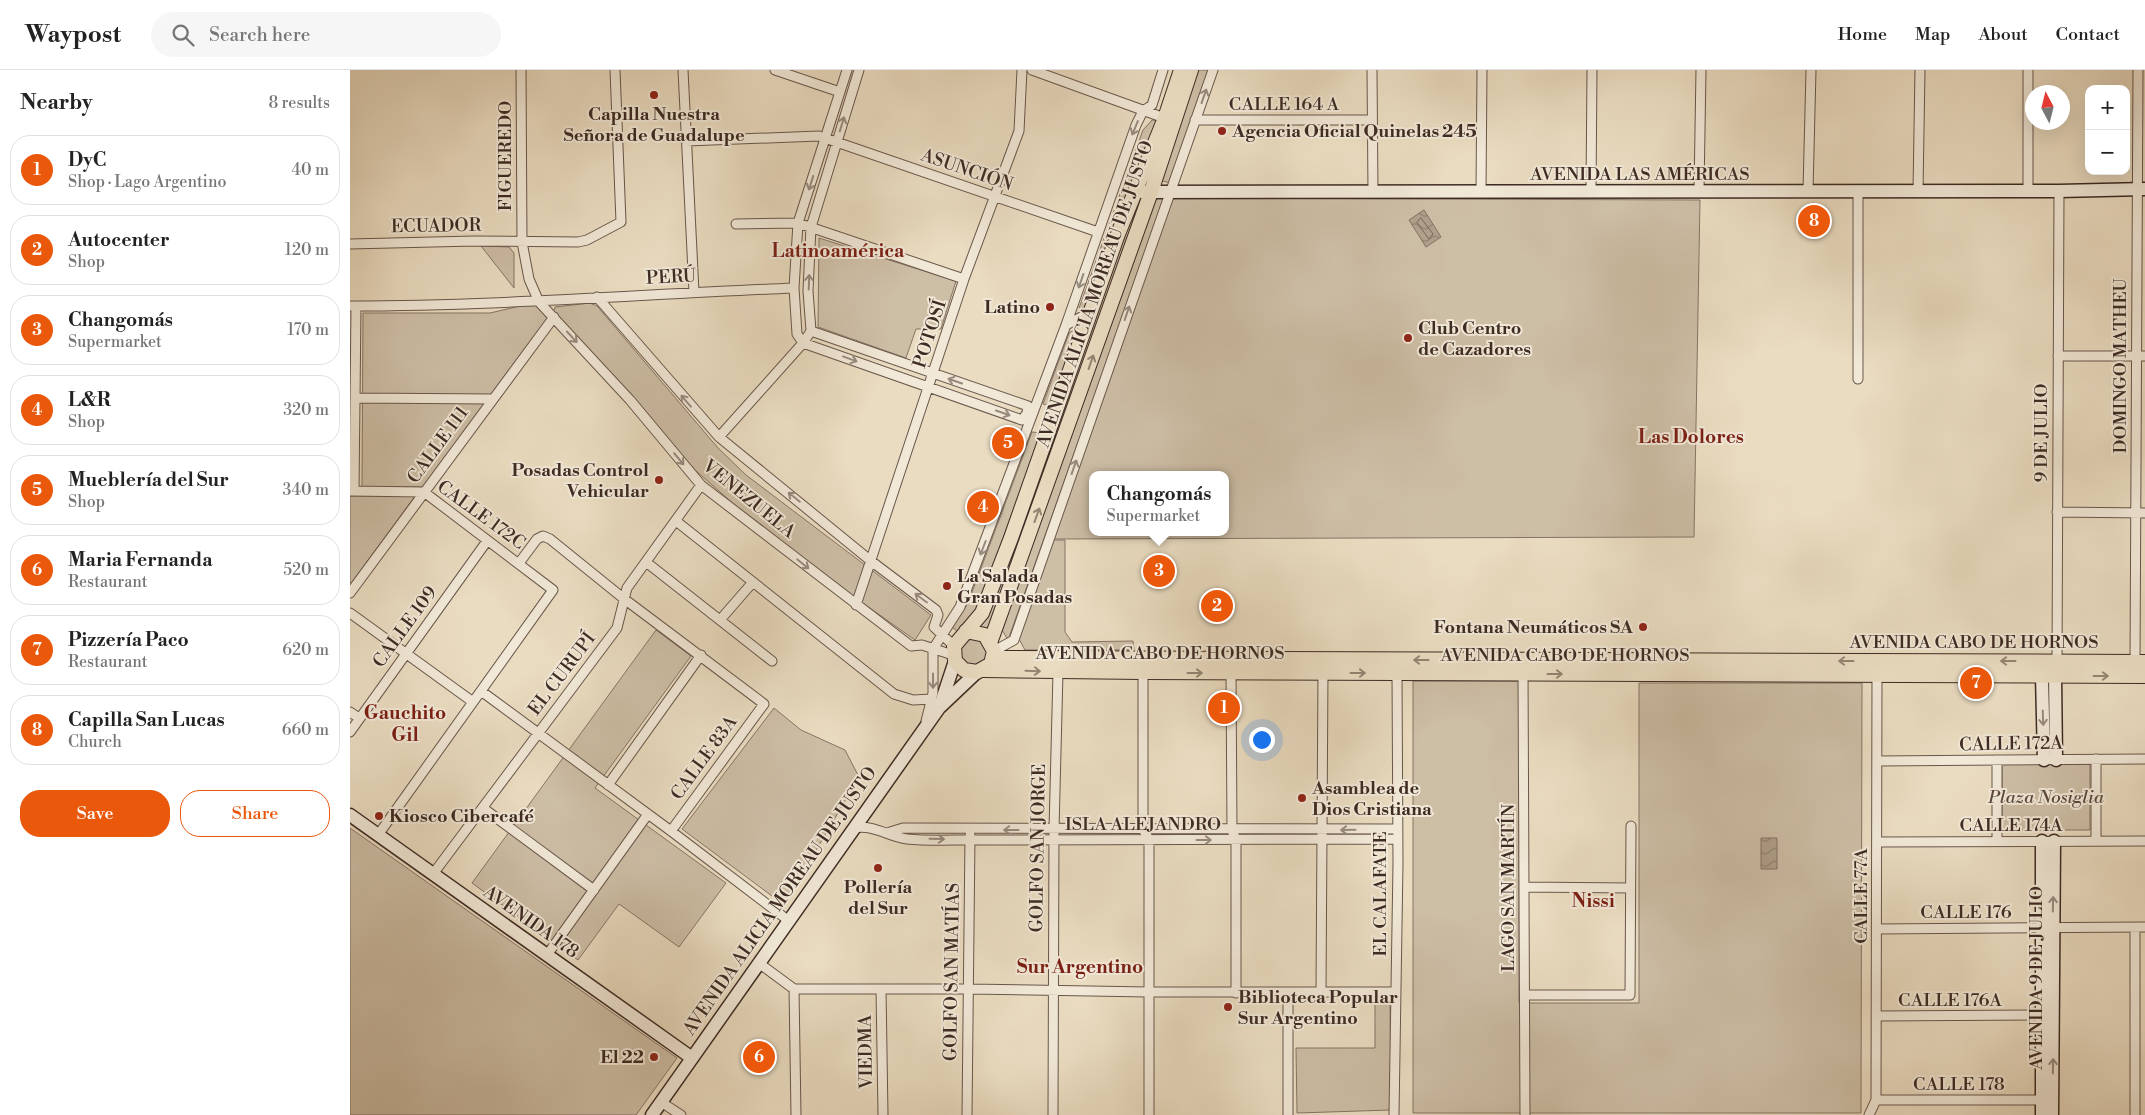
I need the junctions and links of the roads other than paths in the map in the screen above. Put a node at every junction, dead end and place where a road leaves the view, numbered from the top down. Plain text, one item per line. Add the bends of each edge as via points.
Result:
1 (521, 70) edge
2 (615, 70) edge
3 (683, 70) edge
4 (775, 70) edge
5 (847, 70) edge
6 (859, 70) edge
7 (1022, 70) edge
8 (1032, 70) edge
9 (1164, 70) edge
10 (1181, 70) edge
11 (1192, 70) edge
12 (1213, 70) edge
13 (1372, 70) edge
14 (1482, 70) edge
15 (1592, 70) edge
16 (1700, 70) edge
17 (1811, 70) edge
18 (1920, 70) edge
19 (2028, 70) edge
20 (2138, 70) edge
21 (840, 92) junction
22 (1143, 111) junction
23 (1170, 120) junction
24 (1195, 120) junction
25 (1372, 120) junction
26 (826, 138) junction
27 (686, 141) junction
28 (837, 142) junction
29 (2141, 189) edge
30 (1481, 191) junction
31 (1591, 191) junction
32 (1699, 191) junction
33 (1808, 191) junction
34 (1858, 191) junction
35 (1918, 191) junction
36 (2028, 191) junction
37 (2058, 191) junction
38 (1135, 192) junction
39 (1151, 192) junction
40 (1169, 192) junction
41 (1373, 192) junction
42 (994, 197) junction
43 (798, 223) junction
44 (736, 224) dead end
45 (811, 226) junction
46 (1098, 232) junction
47 (522, 242) junction
48 (350, 244) edge
49 (2141, 271) edge
50 (964, 279) junction
51 (794, 288) junction
52 (694, 292) junction
53 (597, 297) junction
54 (538, 302) junction
55 (353, 306) edge
56 (1089, 313) junction
57 (554, 317) junction
58 (1066, 325) junction
59 (811, 331) junction
60 (804, 343) junction
61 (2058, 356) junction
62 (2141, 356) edge
63 (934, 373) junction
64 (1858, 379) dead end
65 (930, 388) junction
66 (356, 398) junction
67 (492, 399) junction
68 (1030, 415) junction
69 (1050, 422) junction
70 (2141, 429) edge
71 (719, 438) junction
72 (700, 485) junction
73 (352, 491) edge
74 (424, 492) junction
75 (2057, 512) junction
76 (2140, 512) edge
77 (676, 521) junction
78 (487, 540) junction
79 (871, 561) junction
80 (646, 562) junction
81 (519, 563) junction
82 (753, 582) junction
83 (350, 593) edge
84 (623, 598) junction
85 (856, 605) junction
86 (350, 613) edge
87 (720, 620) junction
88 (966, 631) junction
89 (942, 635) junction
90 (933, 649) junction
91 (993, 651) junction
92 (406, 654) junction
93 (954, 654) junction
94 (701, 655) junction
95 (772, 661) dead end
96 (2057, 661) junction
97 (2140, 662) edge
98 (1323, 666) junction
99 (1523, 667) junction
100 (980, 671) junction
101 (1058, 672) junction
102 (1143, 672) junction
103 (1232, 673) junction
104 (1397, 673) junction
105 (1878, 675) junction
106 (2051, 676) junction
107 (2145, 676) edge
108 (481, 691) junction
109 (473, 702) junction
110 (936, 704) junction
111 (350, 712) edge
112 (360, 718) junction
113 (350, 732) edge
114 (538, 733) junction
115 (2096, 759) junction
116 (2145, 759) edge
117 (1997, 760) junction
118 (2050, 760) junction
119 (1877, 761) junction
120 (608, 785) junction
121 (483, 808) junction
122 (648, 814) junction
123 (350, 815) edge
124 (1630, 826) dead end
125 (854, 828) junction
126 (1143, 829) junction
127 (1397, 829) junction
128 (969, 830) junction
129 (1054, 830) junction
130 (1232, 830) junction
131 (1322, 830) junction
132 (671, 831) junction
133 (890, 832) junction
134 (378, 835) junction
135 (1397, 839) junction
136 (970, 840) junction
137 (1149, 840) junction
138 (1236, 840) junction
139 (1322, 840) junction
140 (1054, 841) junction
141 (1997, 841) junction
142 (2048, 841) junction
143 (2096, 841) junction
144 (2145, 841) edge
145 (1877, 842) junction
146 (433, 874) junction
147 (1524, 887) junction
148 (1630, 888) junction
149 (594, 890) junction
150 (789, 921) junction
151 (2048, 928) junction
152 (2135, 928) junction
153 (2145, 928) edge
154 (1877, 929) junction
155 (547, 955) junction
156 (760, 964) junction
157 (969, 988) junction
158 (794, 989) junction
159 (881, 990) junction
160 (1053, 990) junction
161 (1149, 992) junction
162 (1396, 992) junction
163 (1236, 993) junction
164 (1322, 993) junction
165 (1288, 994) junction
166 (1524, 995) junction
167 (2048, 1015) junction
168 (1876, 1016) junction
169 (692, 1058) junction
170 (1876, 1100) junction
171 (2042, 1100) junction
172 (661, 1102) junction
173 (652, 1115) edge
174 (681, 1115) edge
175 (796, 1115) edge
176 (883, 1115) edge
177 (967, 1115) edge
178 (1053, 1115) edge
179 (1149, 1115) edge
180 (1288, 1115) edge
181 (1394, 1115) edge
182 (1525, 1115) edge
183 (1869, 1115) edge
184 (2042, 1115) edge
185 (2052, 1115) edge
186 (2135, 1115) edge

1 - 47 street, FIGUEREDO
2 - 47 street, ECUADOR via 621,222 578,242
3 - 27 street
4 - 21 street
5 - 21 street
28 -> 6 street
7 - 42 street, POTOSÍ via 1019,131
8 - 22 street
9 - 22 street via 1152,106
10 - 23 main road, AVENIDA ALICIA MOREAU DE JUSTO
11 - 23 main road, AVENIDA ALICIA MOREAU DE JUSTO
24 -> 12 street
13 - 25 street
14 - 30 street
15 - 31 street
16 - 32 street
17 - 33 street
18 - 35 street
19 - 36 street
20 - 29 street, DOMINGO MATHEU
21 - 26 street
22 - 23 street
22 -> 46 street
23 - 38 main road, AVENIDA ALICIA MOREAU DE JUSTO
23 - 39 main road, AVENIDA ALICIA MOREAU DE JUSTO
24 - 25 street, CALLE 164 A
24 - 40 street
25 - 41 street
26 - 27 street, ASUNCIÓN
26 - 28 street, ASUNCIÓN
26 -> 43 street
27 - 52 street
28 - 42 street, ASUNCIÓN
28 - 45 street
29 - 37 main road, AVENIDA LAS AMÉRICAS
29 - 49 street, DOMINGO MATHEU
30 - 31 main road, AVENIDA LAS AMÉRICAS
30 - 41 main road, AVENIDA LAS AMÉRICAS
31 - 32 main road, AVENIDA LAS AMÉRICAS
32 - 33 main road, AVENIDA LAS AMÉRICAS
33 - 34 main road, AVENIDA LAS AMÉRICAS
34 - 35 main road, AVENIDA LAS AMÉRICAS
34 - 64 street
35 - 36 main road, AVENIDA LAS AMÉRICAS
36 - 37 main road, AVENIDA LAS AMÉRICAS
37 - 61 street, 9 DE JULIO
38 - 39 main road, AVENIDA LAS AMÉRICAS
38 - 56 main road, AVENIDA ALICIA MOREAU DE JUSTO
39 - 40 main road, AVENIDA LAS AMÉRICAS
91 -> 39 main road, AVENIDA ALICIA MOREAU DE JUSTO
40 - 41 main road, AVENIDA LAS AMÉRICAS
91 -> 40 street via 1014,640
42 - 46 street, ASUNCIÓN
42 - 50 street, POTOSÍ
43 - 44 street
43 - 45 street
43 - 51 street
45 - 50 street
59 -> 45 street via 808,291
46 -> 58 street
47 - 48 street, ECUADOR
47 - 54 street, VENEZUELA via 529,279
49 - 62 street, DOMINGO MATHEU
50 - 63 street, POTOSÍ
51 - 52 street, PERÚ
51 - 60 street via 797,334
52 - 53 street, PERÚ
53 - 54 street, PERÚ
71 -> 53 street, VENEZUELA
54 - 55 street, PERÚ
54 - 57 street, VENEZUELA
55 - 66 street
56 - 58 street
56 - 69 main road, AVENIDA ALICIA MOREAU DE JUSTO
57 - 67 street, CALLE 111
57 -> 72 street, VENEZUELA via 630,400
58 - 68 street
59 - 60 street
59 - 63 street
60 -> 65 street
60 - 71 street
61 - 62 street
61 - 75 street, 9 DE JULIO
62 - 70 street, DOMINGO MATHEU
63 - 65 street, POTOSÍ
68 -> 63 street via 1028,406
65 -> 68 street via 1022,420
65 - 79 street, POTOSÍ
66 - 67 street
66 - 73 street
67 - 74 street, CALLE 111
68 - 69 street
68 -> 89 street via 960,607
69 - 88 main road, AVENIDA ALICIA MOREAU DE JUSTO via 982,612
70 - 76 street, DOMINGO MATHEU
79 -> 71 street, VENEZUELA
72 - 77 street, EL CURUPÍ
72 -> 85 street, VENEZUELA
73 - 74 street, CALLE 172C
74 - 78 street, CALLE 172C
74 - 83 street, CALLE 111
75 - 76 street
75 - 96 street, 9 DE JULIO
76 - 97 street, DOMINGO MATHEU
77 - 80 street, EL CURUPÍ
77 - 82 street
78 - 81 street, CALLE 172C
78 - 92 street, CALLE 109
79 - 85 street, POTOSÍ
89 -> 79 street, VENEZUELA via 934,627 938,615 936,610
80 - 84 street, EL CURUPÍ
80 - 87 street
81 - 84 street via 543,536
81 - 108 street, CALLE 172C via 553,590
82 - 87 street
82 - 110 street via 894,694
84 - 94 street
84 - 114 street, EL CURUPÍ via 622,617 617,628
85 - 90 street, VENEZUELA via 911,646
86 - 92 street
87 - 95 street
88 - 91 main road via 985,635
88 - 93 main road, AVENIDA ALICIA MOREAU DE JUSTO
89 - 90 street
89 - 93 street
90 - 93 street, VENEZUELA
90 -> 110 street
91 - 98 main road, AVENIDA CABO DE HORNOS
91 - 100 main road, AVENIDA ALICIA MOREAU DE JUSTO via 991,664
92 - 109 street
92 - 112 street, CALLE 109
93 - 100 main road via 964,670
93 - 110 main road, AVENIDA ALICIA MOREAU DE JUSTO
94 - 120 street
94 - 132 street, CALLE 83A via 764,704
96 - 97 main road, AVENIDA CABO DE HORNOS
96 -> 99 main road, AVENIDA CABO DE HORNOS
96 - 106 street, 9 DE JULIO
99 -> 98 main road, AVENIDA CABO DE HORNOS
98 - 103 main road, AVENIDA CABO DE HORNOS
98 -> 104 main road, AVENIDA CABO DE HORNOS
98 - 131 street
99 - 104 main road, AVENIDA CABO DE HORNOS
99 -> 105 main road, AVENIDA CABO DE HORNOS
99 - 147 street, LAGO SAN MARTÍN
100 -> 101 main road, AVENIDA CABO DE HORNOS
100 - 110 main road, AVENIDA ALICIA MOREAU DE JUSTO
101 - 102 main road, AVENIDA CABO DE HORNOS
101 - 129 street, GOLFO SAN JORGE
102 -> 103 main road, AVENIDA CABO DE HORNOS
102 - 126 street
103 - 130 street
104 - 127 street, EL CALAFATE
105 - 106 main road, AVENIDA CABO DE HORNOS
105 - 119 street, CALLE 77A
106 -> 107 main road, AVENIDA CABO DE HORNOS
106 - 118 main road
108 - 109 street
108 - 114 street
109 - 134 street
110 - 125 main road, AVENIDA ALICIA MOREAU DE JUSTO via 920,736
111 - 112 street
112 - 113 street, CALLE 109
114 - 120 street
114 - 121 street, EL CURUPÍ
115 - 116 street, CALLE 172A
115 - 118 street, CALLE 172A
115 - 143 street
117 - 118 street, CALLE 172A
117 - 119 street, CALLE 172A
117 - 141 street
119 - 145 street, CALLE 77A
120 - 122 street
121 - 146 street, EL CURUPÍ
121 - 149 street
122 - 132 street
122 - 149 street
123 - 134 main road, AVENIDA 178
124 - 148 street
125 - 133 street, ISLA ALEJANDRO
125 - 150 main road, AVENIDA ALICIA MOREAU DE JUSTO
126 - 129 street, ISLA ALEJANDRO
126 - 130 street, ISLA ALEJANDRO
126 - 137 street
127 -> 131 street, ISLA ALEJANDRO
127 - 135 street, EL CALAFATE
129 -> 128 street, ISLA ALEJANDRO
128 - 133 street, ISLA ALEJANDRO via 903,828
128 - 136 street, GOLFO SAN MATÍAS
129 - 140 street, GOLFO SAN JORGE
130 - 131 street, ISLA ALEJANDRO
130 - 138 street
131 - 139 street
132 - 150 street
133 -> 136 street, ISLA ALEJANDRO via 904,839
134 - 146 main road, AVENIDA 178
135 - 139 street, ISLA ALEJANDRO
135 - 162 street, EL CALAFATE
136 - 140 street, ISLA ALEJANDRO
136 - 157 street, GOLFO SAN MATÍAS
137 -> 138 street, ISLA ALEJANDRO
137 - 140 street, ISLA ALEJANDRO
137 - 161 street
138 - 139 street, ISLA ALEJANDRO
138 - 163 street
139 - 164 street
140 - 160 street, GOLFO SAN JORGE
141 - 142 street, CALLE 174A
141 - 145 street, CALLE 174A
142 - 143 street, CALLE 174A
142 - 151 main road, AVENIDA 9 DE JULIO
143 - 144 street, CALLE 174A
145 - 154 street, CALLE 77A
146 - 155 main road, AVENIDA 178
147 - 148 street
147 - 166 street, LAGO SAN MARTÍN
148 - 166 street via 1630,995
149 - 155 street
150 - 156 main road, AVENIDA ALICIA MOREAU DE JUSTO
151 - 152 street, CALLE 176
151 - 154 street, CALLE 176
151 - 167 main road, AVENIDA 9 DE JULIO
152 - 153 street, CALLE 176
152 - 186 street
154 - 168 street, CALLE 77A
155 - 169 main road, AVENIDA 178
156 - 158 street
156 - 169 main road, AVENIDA ALICIA MOREAU DE JUSTO
157 - 159 street
157 - 160 street
157 - 177 street, GOLFO SAN MATÍAS
158 - 159 street
158 - 175 street
159 - 176 street, VIEDMA
160 - 161 street
160 - 178 street, GOLFO SAN JORGE
161 - 163 street
161 - 179 street
162 - 164 street
162 - 181 street, EL CALAFATE
163 - 165 street
164 - 165 street
165 - 180 street
166 - 182 street, LAGO SAN MARTÍN
167 - 168 street, CALLE 176A
167 - 171 main road, AVENIDA 9 DE JULIO
185 -> 167 main road, AVENIDA 9 DE JULIO
168 - 170 street, CALLE 77A
169 - 172 main road, AVENIDA ALICIA MOREAU DE JUSTO
170 - 171 street, CALLE 178
170 - 183 street, CALLE 77A
171 - 184 main road, AVENIDA 9 DE JULIO
172 - 173 main road, AVENIDA ALICIA MOREAU DE JUSTO
172 - 174 street

